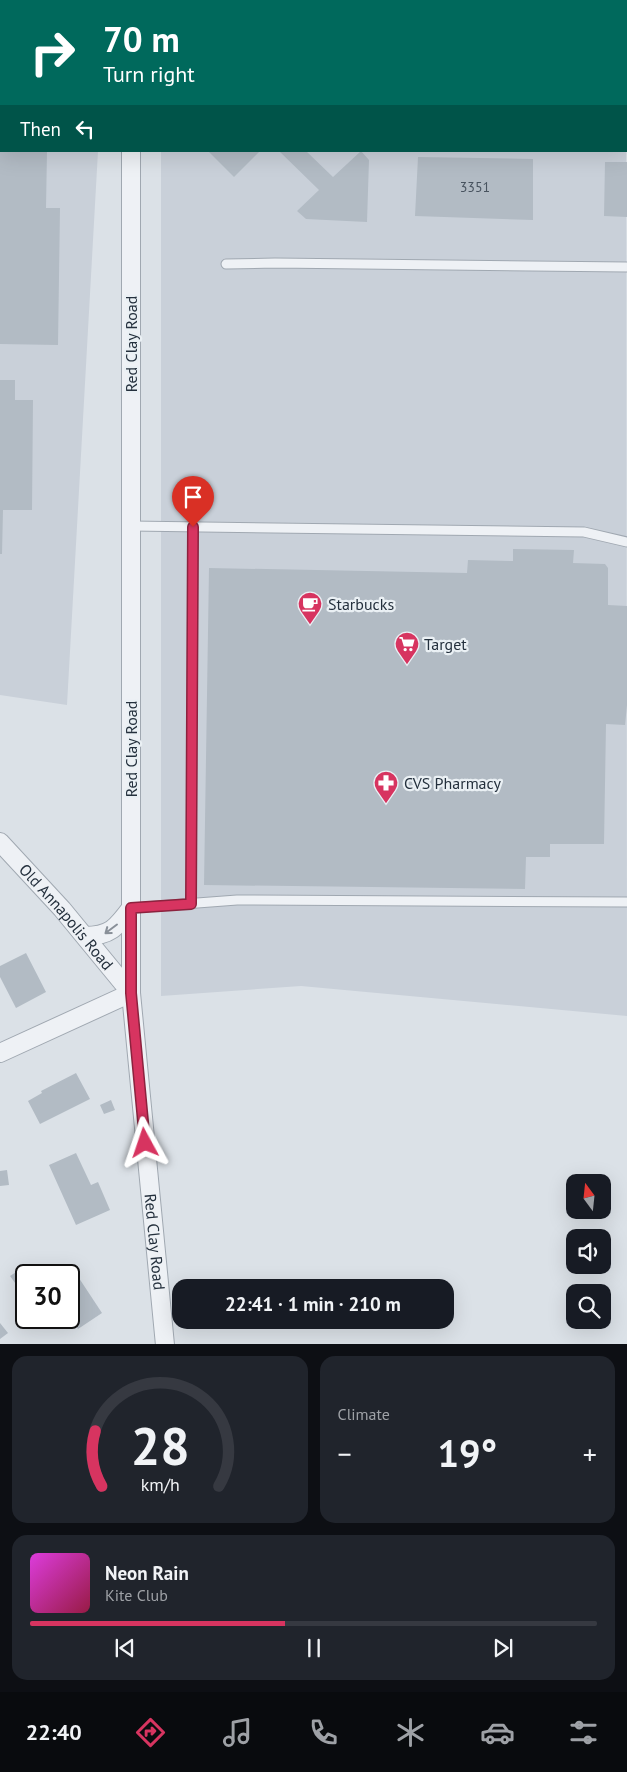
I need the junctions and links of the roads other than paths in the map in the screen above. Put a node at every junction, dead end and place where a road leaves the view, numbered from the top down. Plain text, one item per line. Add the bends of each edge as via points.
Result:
1 (131, 152) edge
2 (226, 264) dead end
3 (627, 267) edge
4 (131, 526) junction
5 (193, 527) junction
6 (627, 542) edge
7 (0, 842) edge
8 (627, 902) edge
9 (191, 904) junction
10 (131, 908) junction
11 (85, 936) junction
12 (131, 993) junction
13 (0, 1053) edge
14 (165, 1344) edge

1 - 4 street, Red Clay Road
2 - 3 lane
4 - 5 lane
4 - 10 street, Red Clay Road
5 - 6 lane via 584,532
5 - 9 lane
7 - 11 street, Old Annapolis Road
8 - 9 lane via 237,900
9 - 10 lane
10 -> 11 street via 111,931
10 - 12 street, Red Clay Road
11 - 12 street, Old Annapolis Road
12 - 13 street
12 - 14 street, Red Clay Road

